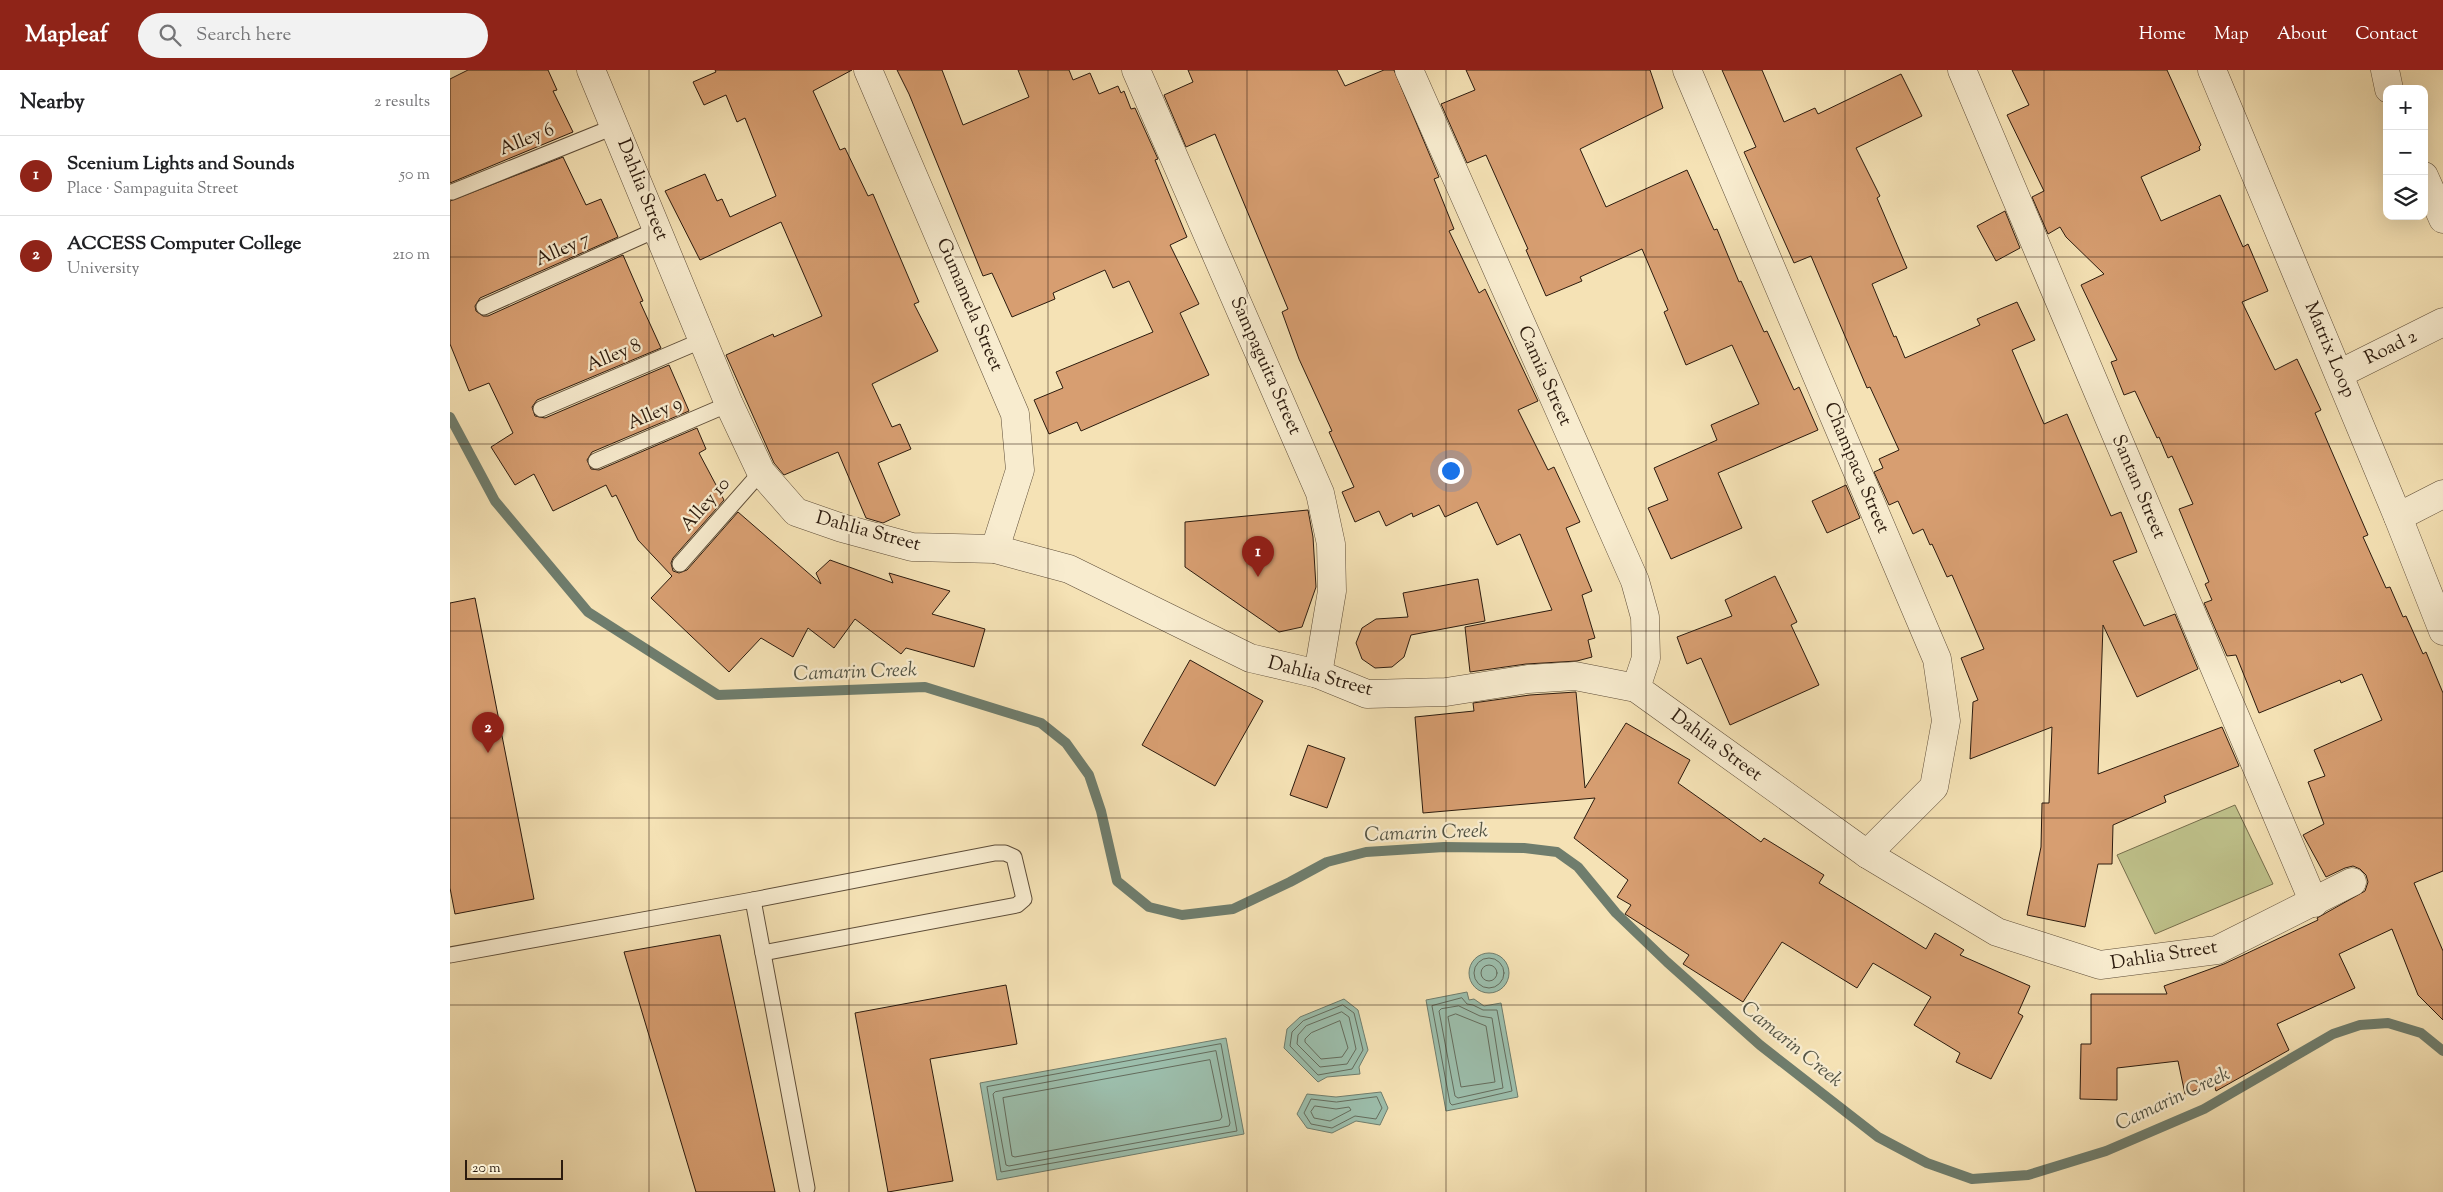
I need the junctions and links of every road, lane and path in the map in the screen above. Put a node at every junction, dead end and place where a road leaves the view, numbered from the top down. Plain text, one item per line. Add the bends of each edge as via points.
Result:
1 (591, 70) edge
2 (868, 70) edge
3 (1136, 70) edge
4 (1409, 70) edge
5 (1688, 70) edge
6 (1962, 70) edge
7 (2212, 70) edge
8 (2385, 70) edge
9 (2387, 85) edge
10 (616, 126) junction
11 (2432, 182) edge
12 (452, 192) dead end
13 (2443, 219) edge
14 (658, 229) junction
15 (484, 307) dead end
16 (2443, 322) edge
17 (703, 340) junction
18 (2339, 374) junction
19 (729, 404) junction
20 (541, 409) dead end
21 (596, 461) dead end
22 (761, 472) junction
23 (2443, 494) edge
24 (2398, 516) junction
25 (995, 549) junction
26 (680, 564) dead end
27 (2443, 631) edge
28 (1318, 674) junction
29 (1636, 688) junction
30 (1867, 854) junction
31 (2352, 882) dead end
32 (754, 900) junction
33 (2314, 903) junction
34 (763, 953) junction
35 (450, 955) edge
36 (807, 1188) dead end

1 - 10 street, Dahlia Street
2 - 25 street, Gumamela Street via 1015,414 1020,470
3 - 28 street, Sampaguita Street via 1320,493 1331,544 1332,591
4 - 29 street, Camia Street via 1635,581 1645,617 1646,658
5 - 30 street, Champaca Street via 1937,659 1946,720 1934,787
6 - 33 street, Santan Street
7 - 18 street, Matrix Loop
8 - 9 street
10 - 12 lane, Alley 6
10 - 14 street, Dahlia Street
11 - 13 street
14 - 15 lane, Alley 7
14 - 17 street, Dahlia Street
16 - 18 street, Road 2
17 - 19 street, Dahlia Street
17 - 20 lane, Alley 8
18 - 24 street, Matrix Loop
19 - 21 lane, Alley 9
19 - 22 street, Dahlia Street
22 - 25 street, Dahlia Street via 796,512 842,528 912,547
22 - 26 lane, Alley 10
23 - 24 street
24 - 27 street, Matrix Loop
25 - 28 street, Dahlia Street via 1068,569 1250,658
28 - 29 street, Dahlia Street via 1367,694 1446,692 1528,679 1575,676
29 - 30 street, Dahlia Street
30 - 33 street, Dahlia Street via 1998,932 2100,965 2218,950
31 - 33 street, Dahlia Street
32 - 34 lane
32 - 34 lane via 995,853 1014,857 1024,899 1017,905
32 - 35 lane
34 - 36 lane

